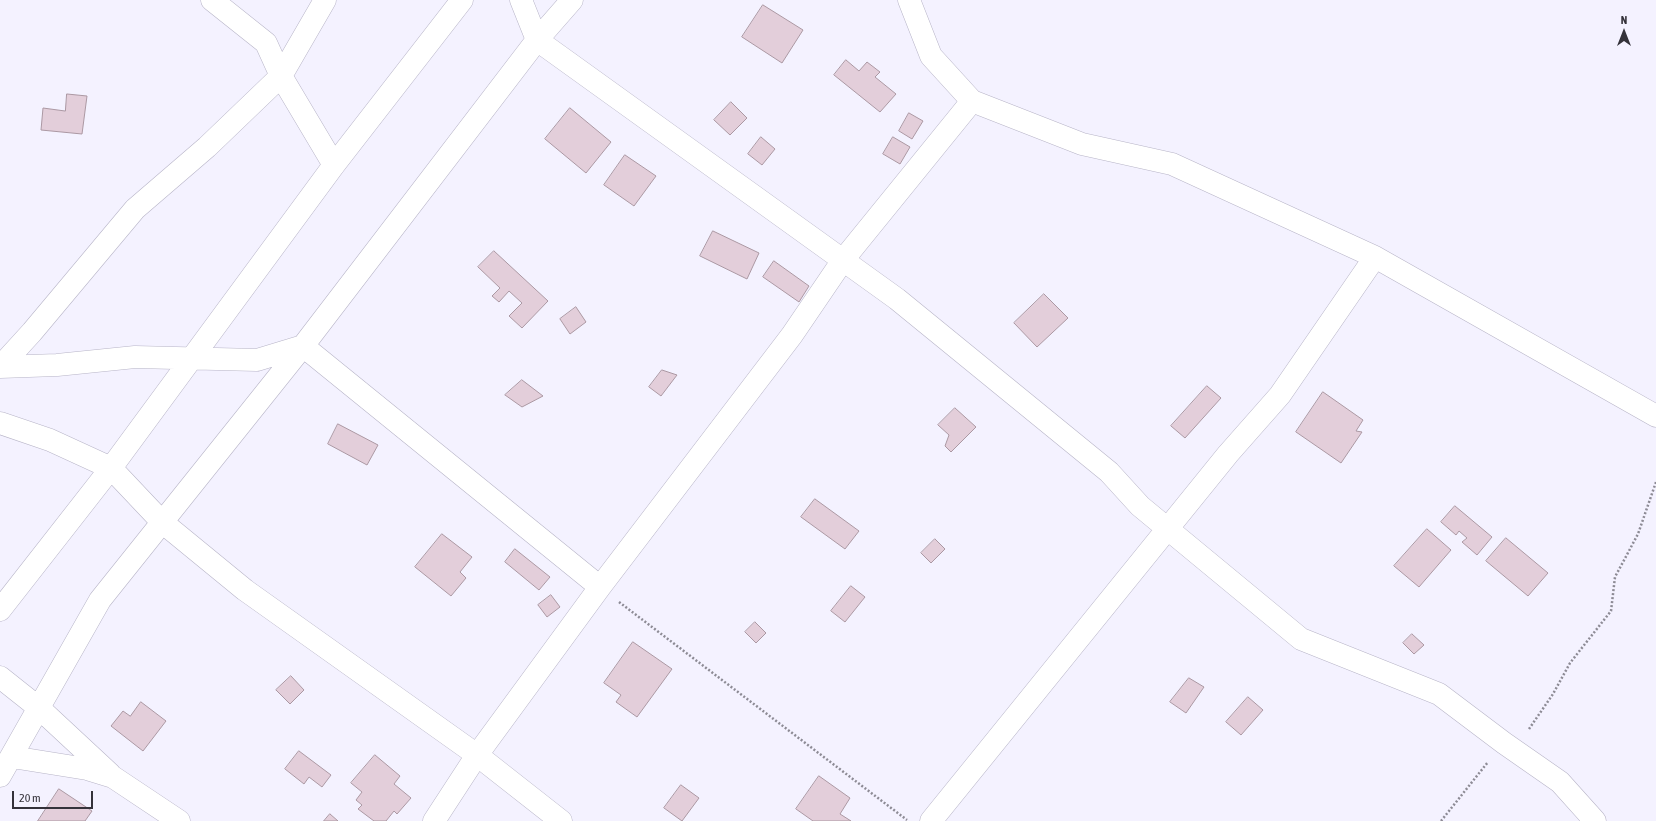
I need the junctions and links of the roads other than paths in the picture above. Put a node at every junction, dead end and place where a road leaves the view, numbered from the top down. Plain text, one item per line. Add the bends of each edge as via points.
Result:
1 (212, 0) edge
2 (325, 0) edge
3 (462, 0) edge
4 (521, 0) edge
5 (572, 0) edge
6 (909, 0) edge
7 (537, 40) junction
8 (281, 76) junction
9 (972, 101) junction
10 (334, 164) junction
11 (1376, 257) junction
12 (843, 260) junction
13 (303, 346) junction
14 (192, 359) junction
15 (0, 367) edge
16 (1656, 416) edge
17 (0, 423) edge
18 (111, 468) junction
19 (162, 522) junction
20 (1168, 529) junction
21 (600, 587) junction
22 (0, 610) edge
23 (0, 677) edge
24 (39, 708) junction
25 (477, 755) junction
26 (12, 757) junction
27 (0, 776) edge
28 (113, 777) junction
29 (179, 821) edge
30 (434, 821) edge
31 (561, 821) edge
32 (931, 821) edge
33 (1595, 821) edge

1 - 8 street via 266,43
2 - 8 street
3 - 10 street
4 - 7 street
5 - 7 street
6 - 9 street via 931,56
7 - 12 street
7 - 13 street
8 - 10 street
8 - 15 street via 135,209
9 - 11 street via 1082,144 1172,164
9 - 12 street
10 - 14 street
11 - 16 street
11 - 20 street via 1280,395 1228,454
12 - 20 street via 898,299 1109,472 1140,506
12 - 21 street via 792,335
13 - 14 street via 257,360
13 - 19 street
13 - 21 street
14 - 15 street via 135,357 57,365
14 - 18 street
17 - 18 street via 50,440
18 - 19 street
18 - 22 street
19 - 24 street via 100,600
19 - 25 street via 245,590
20 - 32 street
20 - 33 street via 1301,639 1439,694 1560,782
21 - 25 street
23 - 24 street
24 - 26 street
24 - 28 street
25 - 30 street
25 - 31 street
26 - 27 street
26 - 28 street via 80,767
28 - 29 street

